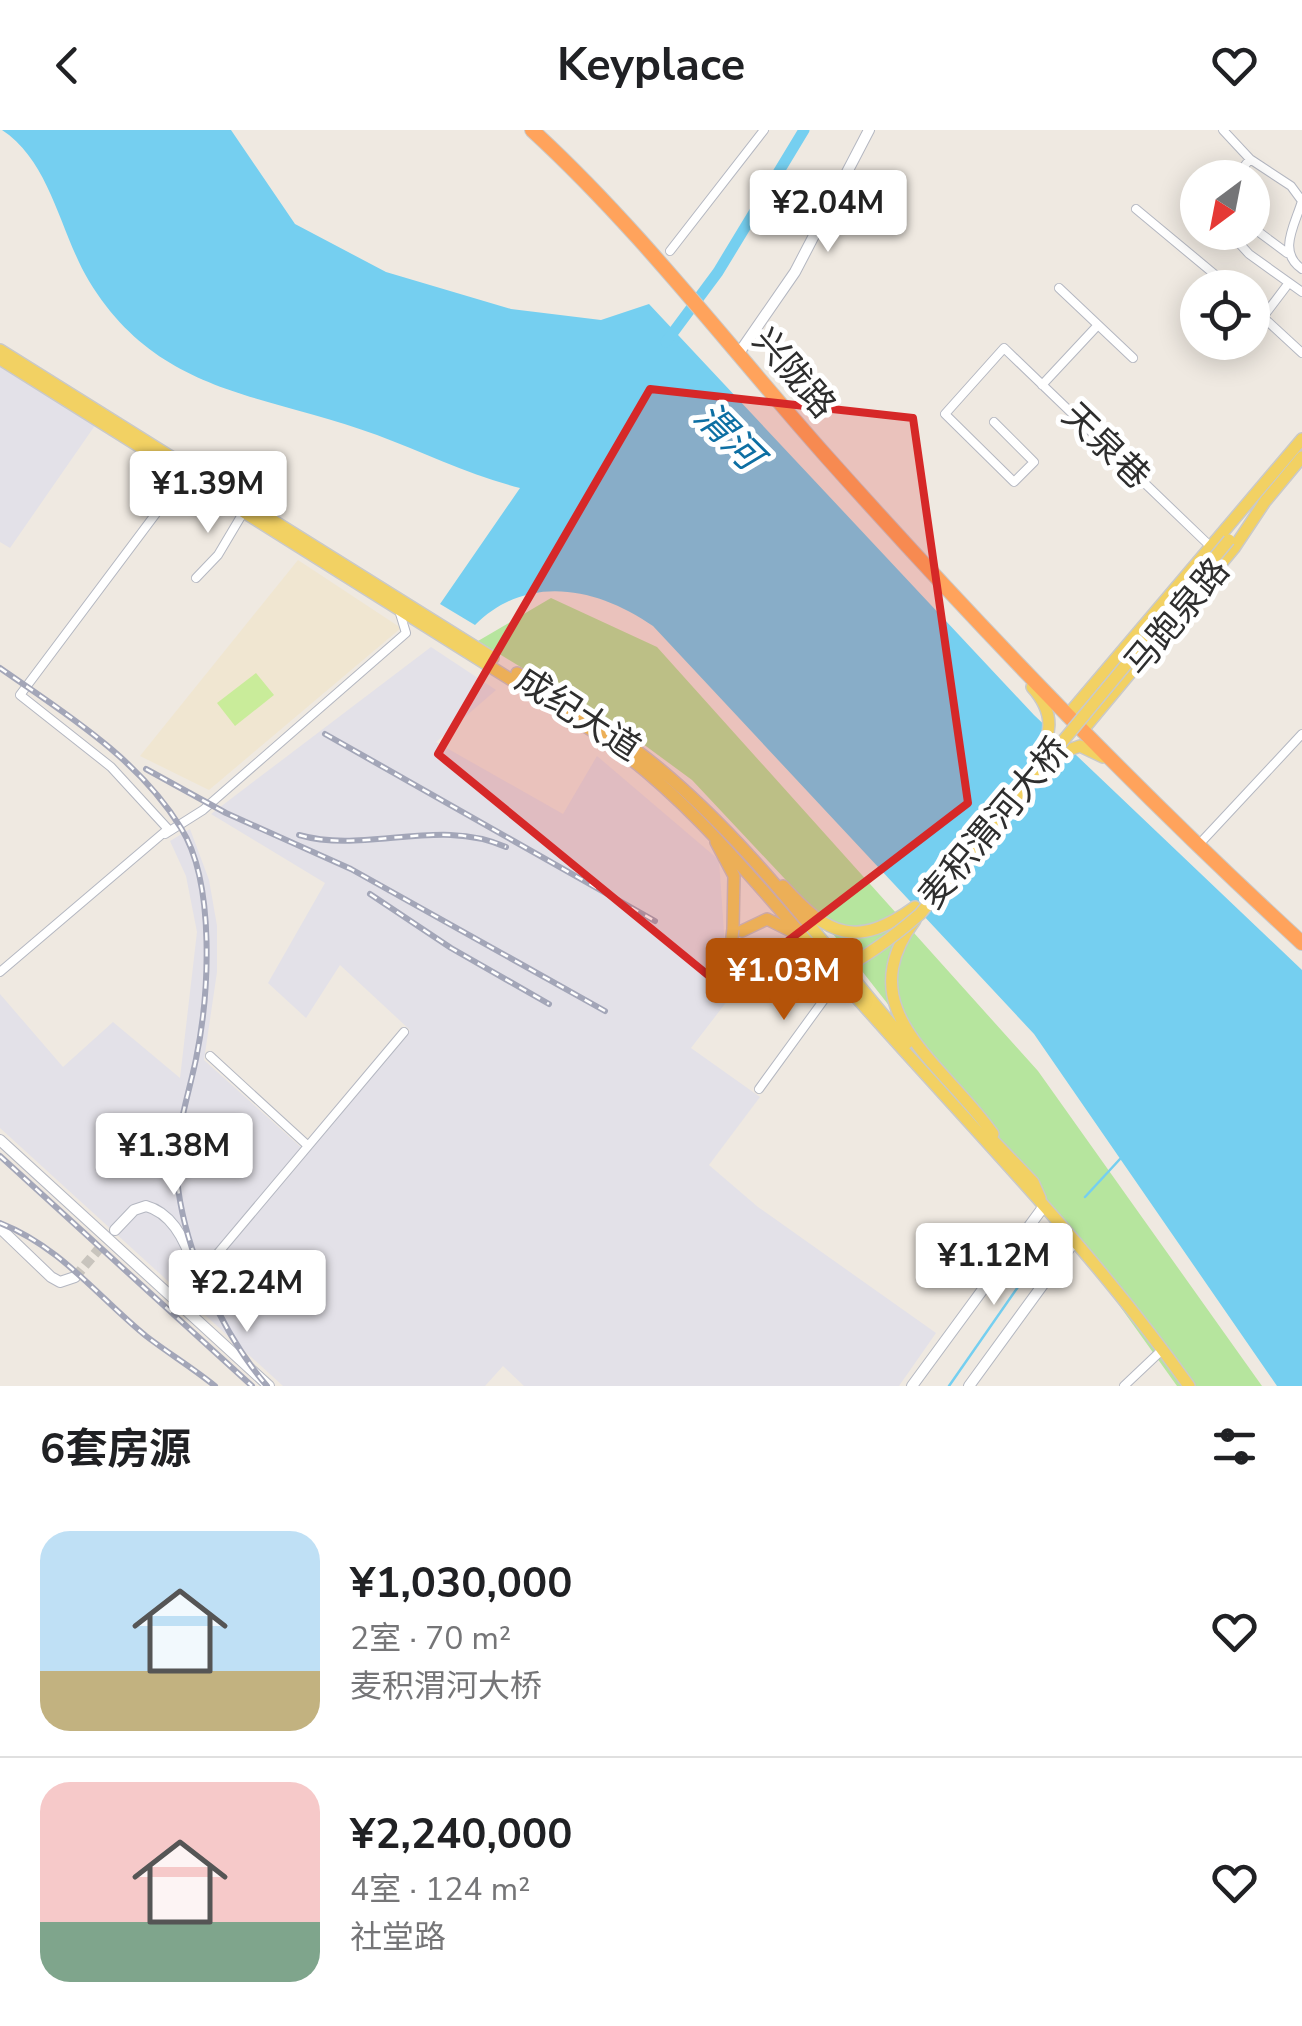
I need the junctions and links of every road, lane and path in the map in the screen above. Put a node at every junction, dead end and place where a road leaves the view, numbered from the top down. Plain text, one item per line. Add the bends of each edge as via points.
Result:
1 (532, 130) edge
2 (764, 130) edge
3 (866, 130) edge
4 (1223, 130) edge
5 (1250, 159) joint
6 (1136, 208) dead end
7 (1270, 240) edge
8 (1249, 250) edge
9 (670, 251) dead end
10 (1287, 253) junction
11 (1302, 269) edge
12 (1210, 270) edge
13 (1288, 284) junction
14 (1059, 288) dead end
15 (1302, 292) edge
16 (1270, 308) edge
17 (1270, 323) edge
18 (1098, 325) junction
19 (733, 347) junction
20 (0, 350) edge
21 (1302, 353) edge
22 (1133, 358) dead end
23 (0, 359) edge
24 (1042, 385) junction
25 (994, 422) dead end
26 (1302, 439) edge
27 (1302, 457) edge
28 (184, 476) junction
29 (1262, 496) junction
30 (243, 512) junction
31 (1228, 538) joint
32 (1209, 544) junction
33 (906, 546) junction
34 (196, 578) dead end
35 (399, 610) junction
36 (1070, 713) junction
37 (1085, 728) junction
38 (1302, 734) edge
39 (1037, 767) junction
40 (672, 780) junction
41 (703, 822) junction
42 (165, 834) junction
43 (1204, 839) junction
44 (1263, 907) junction
45 (918, 910) junction
46 (738, 930) junction
47 (1302, 934) edge
48 (1302, 943) edge
49 (813, 947) junction
50 (0, 972) edge
51 (839, 979) junction
52 (404, 1032) dead end
53 (210, 1056) dead end
54 (759, 1089) dead end
55 (0, 1140) edge
56 (306, 1144) junction
57 (1004, 1150) junction
58 (1044, 1206) junction
59 (0, 1228) edge
60 (115, 1230) tunnel mouth
61 (1074, 1242) junction
62 (75, 1277) dead end
63 (197, 1278) junction
64 (177, 1302) junction
65 (1163, 1349) junction
66 (272, 1386) edge
67 (912, 1386) edge
68 (969, 1386) edge
69 (1124, 1386) edge
70 (1188, 1386) edge

1 - 19 highway
2 - 9 street
3 - 19 main road via 796,272
4 - 5 street
5 - 10 street via 1302,201
6 - 12 street
7 - 10 street
8 - 13 street
10 - 11 street
13 - 15 street
13 - 16 street
14 - 18 street
17 - 21 street
18 - 22 street
18 - 24 street
19 - 33 highway, 兴陇路
19 - 36 highway, 兴陇路
20 - 40 main road, 成纪大道 via 606,730
23 - 28 main road, 成纪大道
24 - 25 street, 天泉巷 via 1004,348 945,414 1014,482 1034,462
24 - 32 street, 天泉巷
26 - 29 main road, 马跑泉路
27 - 29 main road, 马跑泉路
28 - 30 main road, 成纪大道
28 - 42 street via 20,695 111,767 164,822
29 - 31 main road, 马跑泉路
29 - 32 main road, 马跑泉路
29 - 37 main road, 马跑泉路 via 1234,548
30 - 34 street
30 - 35 main road, 成纪大道
31 - 39 main road, 麦积渭河大桥, bridge
32 - 36 main road, 马跑泉路
33 - 36 highway, 兴陇路
33 - 39 main road via 1049,712 1050,733
35 - 41 main road, 成纪大道 via 596,733
35 - 42 street via 406,633 203,810
36 - 37 highway, 兴陇路
37 - 43 highway, 兴陇路
37 - 44 highway, 兴陇路
38 - 43 street
39 - 44 main road, bridge via 1063,749 1090,748
39 - 45 main road, 麦积渭河大桥, bridge
40 - 45 main road via 702,800 807,913 829,928 878,930
40 - 57 main road, 成纪大道 via 743,849
41 - 46 main road via 734,876
41 - 49 main road, 成纪大道
42 - 50 street
43 - 47 highway, 兴陇路
44 - 48 highway, 兴陇路
45 - 46 main road, 麦积渭河大桥, bridge via 854,964 781,986 760,984 739,970 732,950
45 - 57 main road, bridge via 893,953 890,996 900,1019
46 - 49 main road via 756,920 777,921
49 - 51 main road, 成纪大道
51 - 54 street
51 - 58 main road, 成纪大道
52 - 56 street
53 - 56 street
55 - 64 main road
56 - 63 street
57 - 58 main road, 成纪大道
58 - 61 main road, 成纪大道
58 - 67 main road
59 - 62 main road via 51,1277
60 - 63 main road via 140,1206 159,1211 190,1250
61 - 65 main road, 成纪大道
61 - 68 main road
63 - 64 main road
64 - 66 main road
65 - 69 street
65 - 70 main road, 成纪大道

